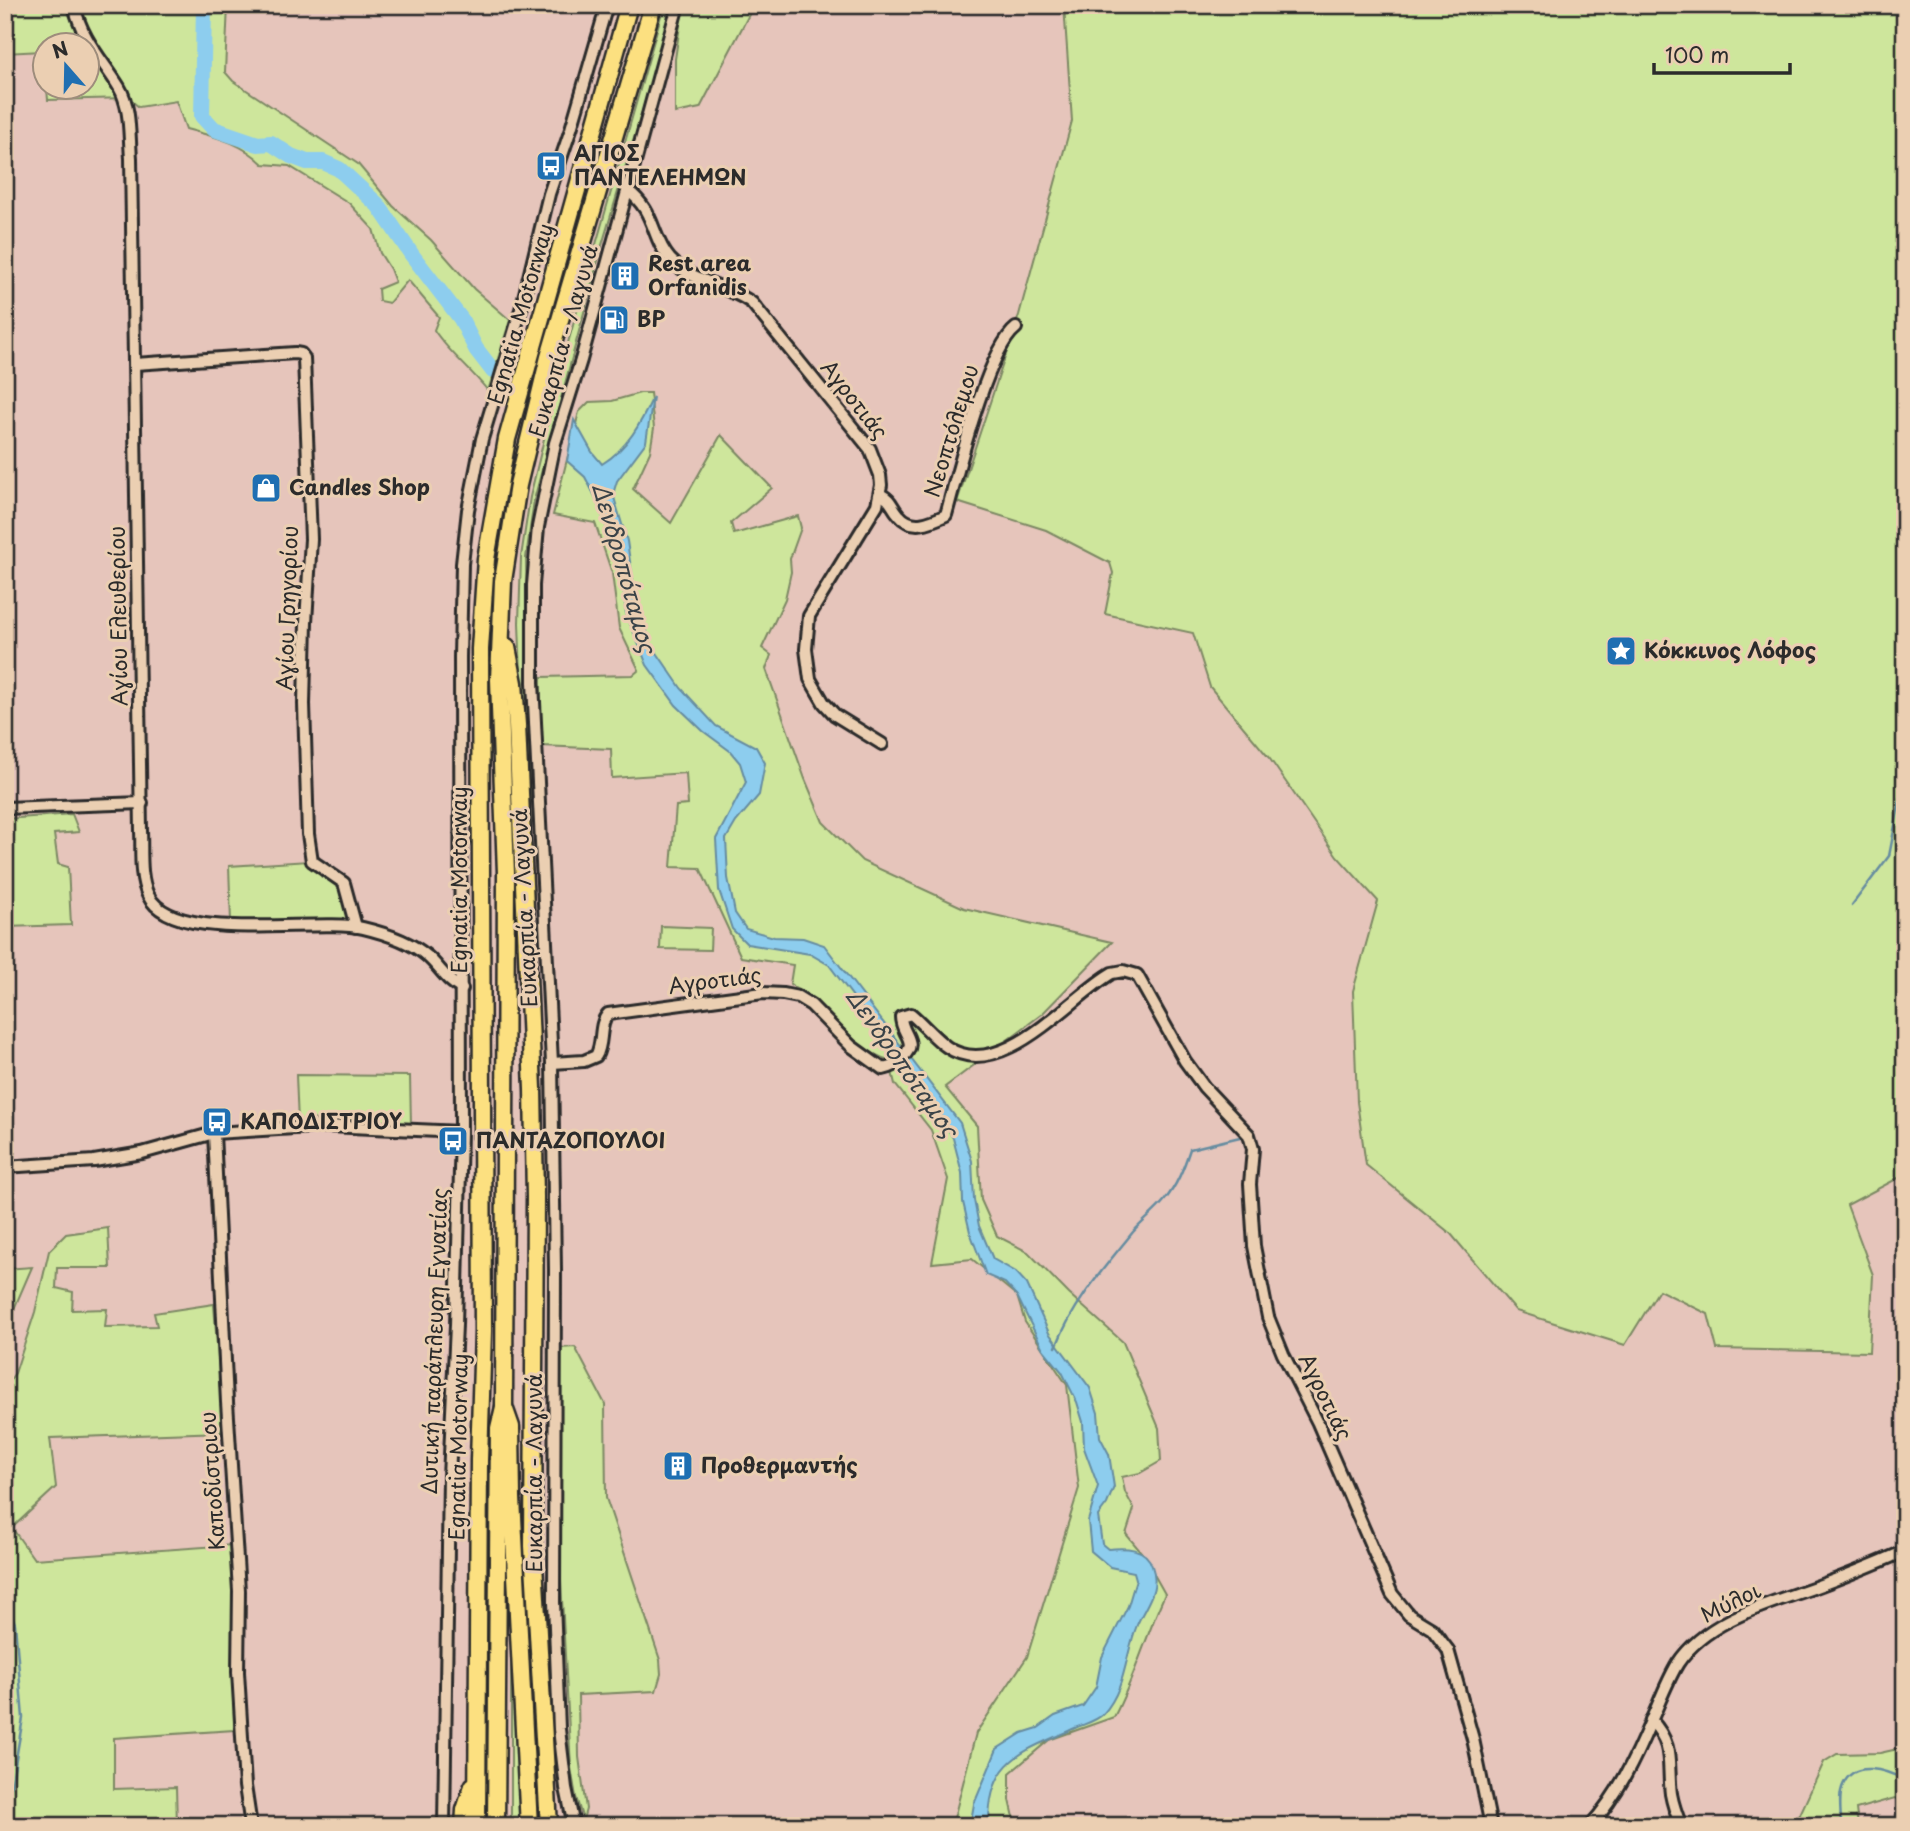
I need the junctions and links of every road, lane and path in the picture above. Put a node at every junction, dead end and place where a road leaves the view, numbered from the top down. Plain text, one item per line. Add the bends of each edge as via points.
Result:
1 (74, 5) edge
2 (607, 5) edge
3 (629, 5) edge
4 (653, 5) edge
5 (678, 5) edge
6 (627, 190) junction
7 (1016, 328) dead end
8 (135, 364) junction
9 (880, 494) junction
10 (502, 617) junction
11 (882, 744) dead end
12 (142, 803) junction
13 (5, 808) edge
14 (356, 928) junction
15 (462, 989) junction
16 (552, 1063) junction
17 (461, 1132) junction
18 (214, 1133) junction
19 (5, 1167) edge
20 (503, 1406) junction
21 (1905, 1551) edge
22 (1651, 1720) junction
23 (478, 1774) junction
24 (251, 1826) edge
25 (444, 1826) edge
26 (464, 1826) edge
27 (477, 1826) edge
28 (496, 1826) edge
29 (529, 1826) edge
30 (549, 1826) edge
31 (574, 1826) edge
32 (1491, 1826) edge
33 (1590, 1826) edge
34 (1681, 1826) edge

1 - 8 street, Αγίου Ελευθερίου via 85,38 119,88 127,111
2 - 15 street, Δυτική παράπλευρη Εγνατίας via 549,194 522,306 482,439 468,510 460,599
3 - 23 highway, Egnatia Motorway via 507,439 483,594
4 - 10 highway, Egnatia Motorway via 550,357 518,485
5 - 6 street, Ευκαρπία - Λαγυνά
6 - 9 street, Αγροτιάς via 648,211 669,257 741,295 764,317 870,449 880,475
6 - 16 street, Ευκαρπία - Λαγυνά via 555,443 536,548 533,682
7 - 9 street, Νεοπτόλεμου via 997,354 946,515 926,524 910,523
8 - 12 street, Αγίου Ελευθερίου
8 - 14 street, Αγίου Γρηγορίου via 295,352 304,358 311,539 304,704 308,834 312,861 344,883
9 - 11 street via 871,517 809,616 806,649 810,679 824,703
10 - 20 highway, Egnatia Motorway via 499,680 506,873
10 - 30 highway via 514,683 533,1089 533,1546
12 - 13 street
12 - 14 street, Αγίου Ελευθερίου via 144,884 152,902 169,916 226,925
14 - 15 street, Αγίου Ελευθερίου via 416,948
15 - 17 street, Δυτική παράπλευρη Εγνατίας
16 - 31 street, Ευκαρπία - Λαγυνά via 554,1602 559,1729
16 - 32 street, Αγροτιάς via 596,1056 608,1014 763,993 798,997 811,1005 851,1046 883,1069 894,1067 910,1051 911,1042 901,1022 905,1014 911,1014 948,1048 964,1054 994,1054 1022,1042 1112,973 1131,972 1142,982 1185,1061 1249,1135 1254,1246 1268,1317 1392,1594 1409,1615 1432,1629 1448,1650 1474,1739
17 - 18 street via 328,1126
17 - 25 street, Δυτική παράπλευρη Εγνατίας via 449,1477
18 - 19 street via 132,1155
18 - 24 street, Καποδίστριου via 245,1786
20 - 28 highway via 499,1428
20 - 29 highway via 511,1427
21 - 22 street, Μύλοι via 1760,1608 1710,1633 1680,1661
22 - 33 street, Μύλοι via 1614,1797
22 - 34 street via 1668,1746 1671,1795
23 - 26 highway
23 - 27 highway, Egnatia Motorway

